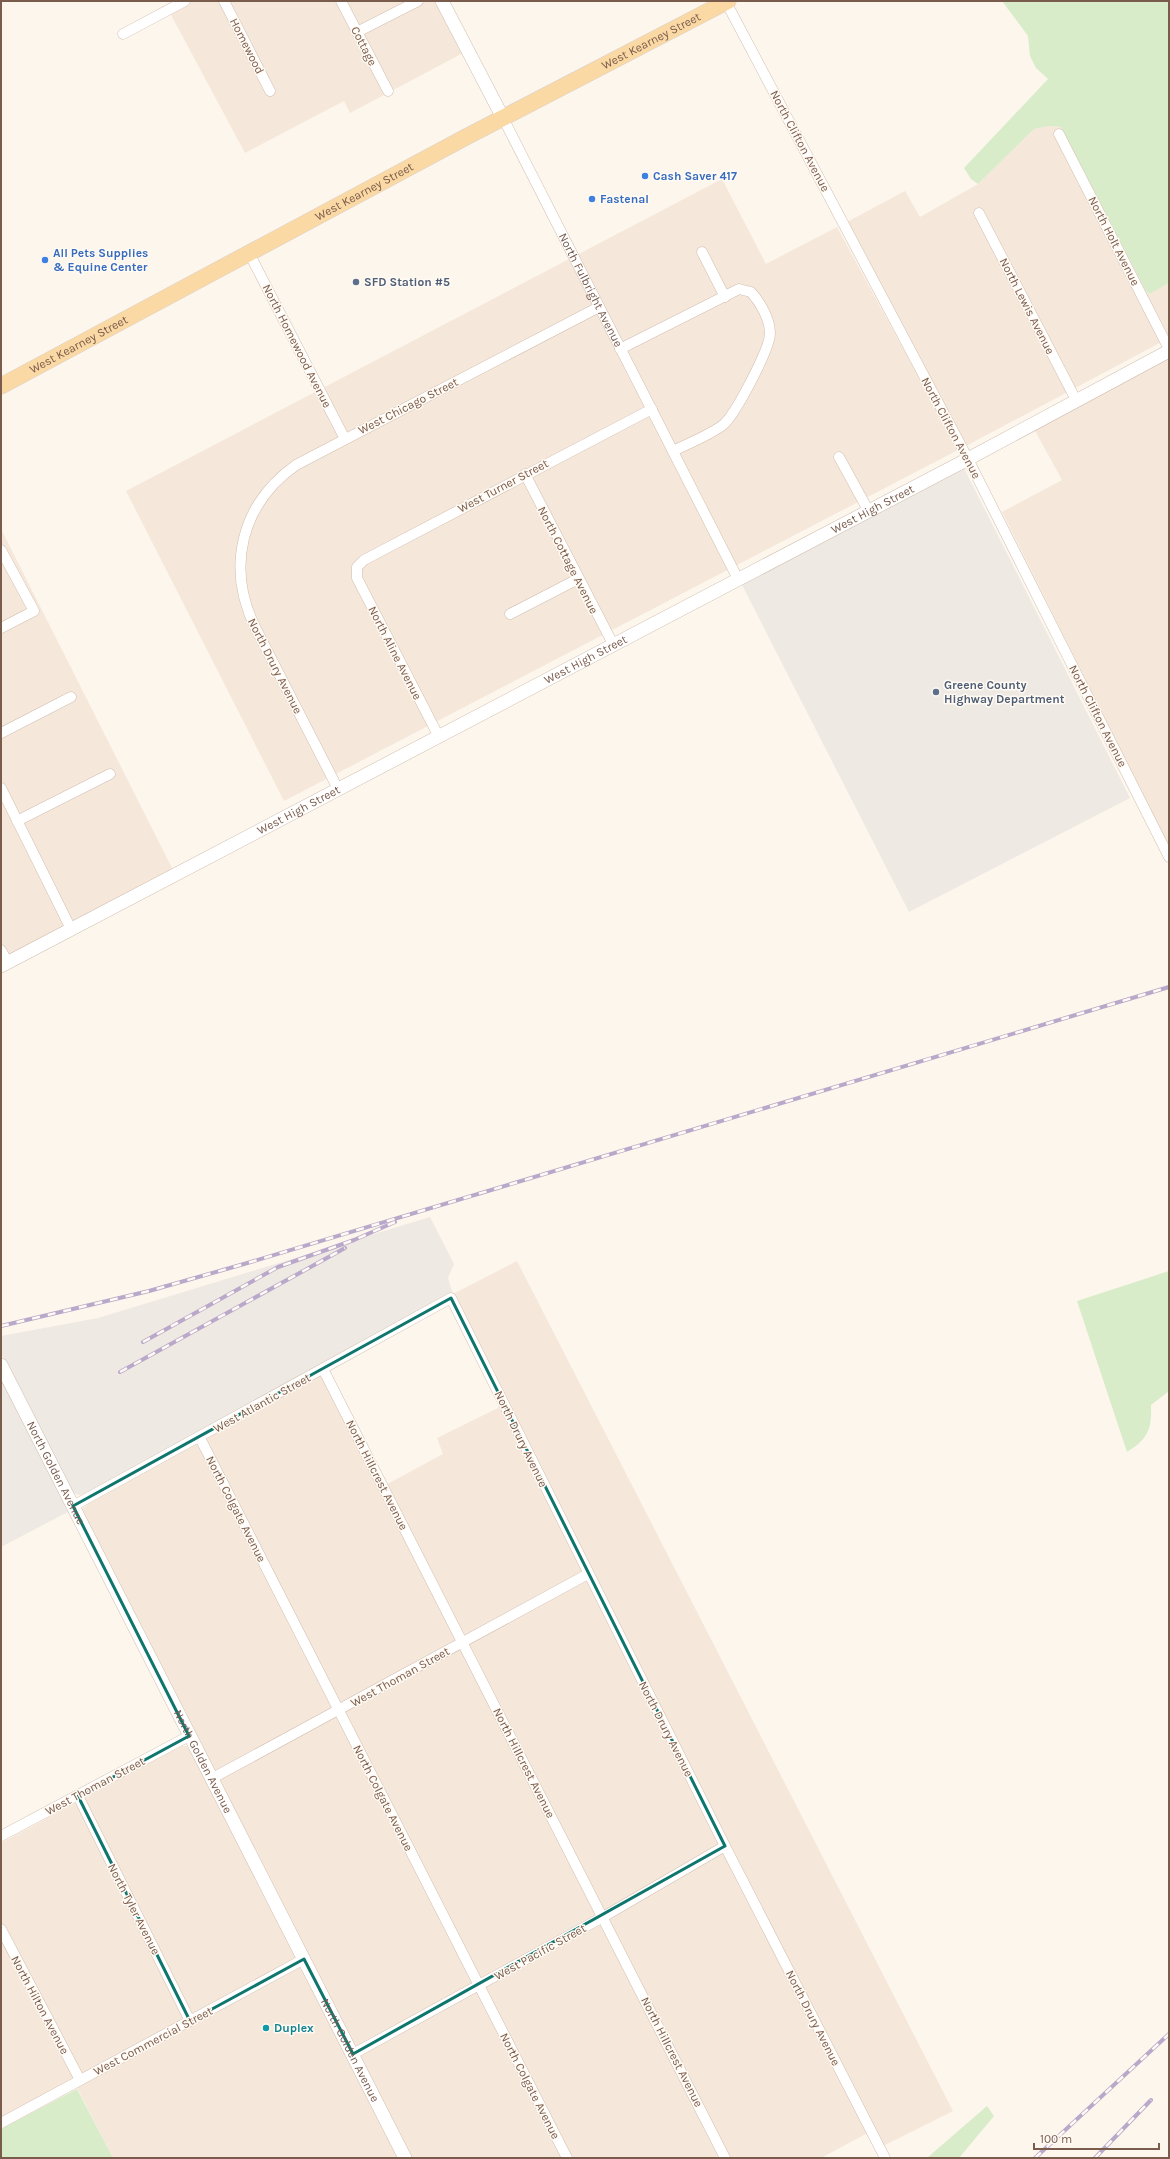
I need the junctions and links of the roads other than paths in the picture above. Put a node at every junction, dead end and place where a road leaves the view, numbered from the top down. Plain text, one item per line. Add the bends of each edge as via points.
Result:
1 (185, 1) edge
2 (224, 1) edge
3 (341, 1) edge
4 (418, 1) edge
5 (442, 1) edge
6 (727, 2) edge
7 (357, 32) junction
8 (122, 34) dead end
9 (270, 91) dead end
10 (388, 91) dead end
11 (503, 118) junction
12 (1059, 134) dead end
13 (979, 213) dead end
14 (702, 252) dead end
15 (249, 253) junction
16 (725, 296) junction
17 (599, 307) junction
18 (620, 349) junction
19 (1169, 350) edge
20 (1, 386) edge
21 (1076, 400) junction
22 (652, 409) junction
23 (345, 438) junction
24 (673, 451) junction
25 (839, 457) dead end
26 (968, 459) junction
27 (525, 474) junction
28 (868, 510) junction
29 (245, 535) joint
30 (1, 550) edge
31 (357, 567) joint
32 (578, 579) junction
33 (738, 579) junction
34 (510, 614) dead end
35 (1, 628) edge
36 (613, 644) junction
37 (71, 697) dead end
38 (1, 733) edge
39 (438, 737) junction
40 (110, 774) dead end
41 (1, 788) edge
42 (338, 789) junction
43 (17, 821) junction
44 (1169, 857) edge
45 (71, 929) junction
46 (1, 950) edge
47 (4, 965) edge
48 (451, 1298) joint
49 (1, 1365) edge
50 (323, 1369) junction
51 (200, 1438) junction
52 (73, 1506) junction
53 (588, 1574) junction
54 (463, 1642) junction
55 (338, 1711) junction
56 (189, 1736) junction
57 (211, 1779) junction
58 (78, 1796) junction
59 (1, 1836) edge
60 (725, 1846) junction
61 (603, 1917) junction
62 (1, 1929) edge
63 (304, 1959) junction
64 (479, 1985) junction
65 (190, 2021) junction
66 (353, 2054) junction
67 (80, 2080) junction
68 (1, 2123) edge
69 (405, 2158) edge
70 (567, 2158) edge
71 (725, 2158) edge
72 (884, 2158) edge

1 - 8 street
2 - 9 street, Homewood
3 - 7 street, Cottage
4 - 7 street
5 - 11 street, North Fulbright Avenue
6 - 11 main road, West Kearney Street
6 - 26 street, North Clifton Avenue
7 - 10 street, Cottage
11 - 15 main road, West Kearney Street
11 - 17 street, North Fulbright Avenue
12 - 19 street, North Holt Avenue
13 - 21 street, North Lewis Avenue
14 - 16 street
15 - 20 main road, West Kearney Street
15 - 23 street, North Homewood Avenue
16 - 18 street
16 - 24 street via 741,289 752,294 768,322 769,341 731,417 722,426
17 - 18 street, North Fulbright Avenue
17 - 23 street, West Chicago Street
18 - 22 street, North Fulbright Avenue
19 - 21 street, West High Street
21 - 26 street, West High Street
22 - 24 street, North Fulbright Avenue
22 - 27 street, West Turner Street
23 - 29 street, West Chicago Street via 281,477 260,503
24 - 33 street, North Fulbright Avenue
25 - 28 street
26 - 28 street, West High Street
26 - 44 street, North Clifton Avenue
27 - 31 street, West Turner Street via 364,560
27 - 32 street, North Cottage Avenue
28 - 33 street, West High Street
29 - 42 street, North Drury Avenue via 240,571 248,609
30 - 35 street via 34,611
31 - 39 street, North Aline Avenue via 357,578
32 - 34 street
32 - 36 street, North Cottage Avenue
33 - 36 street, West High Street
36 - 39 street, West High Street
37 - 38 street
39 - 42 street, West High Street
40 - 43 street
41 - 43 street
42 - 45 street, West High Street
43 - 45 street
45 - 47 street, West High Street
46 - 47 street
48 - 50 street, West Atlantic Street
48 - 53 street, North Drury Avenue
49 - 52 street, North Golden Avenue
50 - 51 street, West Atlantic Street
50 - 54 street, North Hillcrest Avenue
51 - 52 street, West Atlantic Street
51 - 55 street, North Colgate Avenue
52 - 56 street, North Golden Avenue
53 - 54 street, West Thoman Street
53 - 60 street, North Drury Avenue
54 - 55 street, West Thoman Street
54 - 61 street, North Hillcrest Avenue
55 - 57 street, West Thoman Street
55 - 64 street, North Colgate Avenue
56 - 57 street, North Golden Avenue
56 - 58 street, West Thoman Street
57 - 63 street, North Golden Avenue
58 - 59 street, West Thoman Street
58 - 65 street, North Tyler Avenue
60 - 61 street, West Pacific Street
60 - 72 street, North Drury Avenue
61 - 64 street, West Pacific Street
61 - 71 street, North Hillcrest Avenue
62 - 67 street, North Hilton Avenue
63 - 65 street, West Commercial Street
63 - 66 street, North Golden Avenue
64 - 66 street, West Pacific Street
64 - 70 street, North Colgate Avenue
65 - 67 street, West Commercial Street
66 - 69 street, North Golden Avenue
67 - 68 street, West Commercial Street

